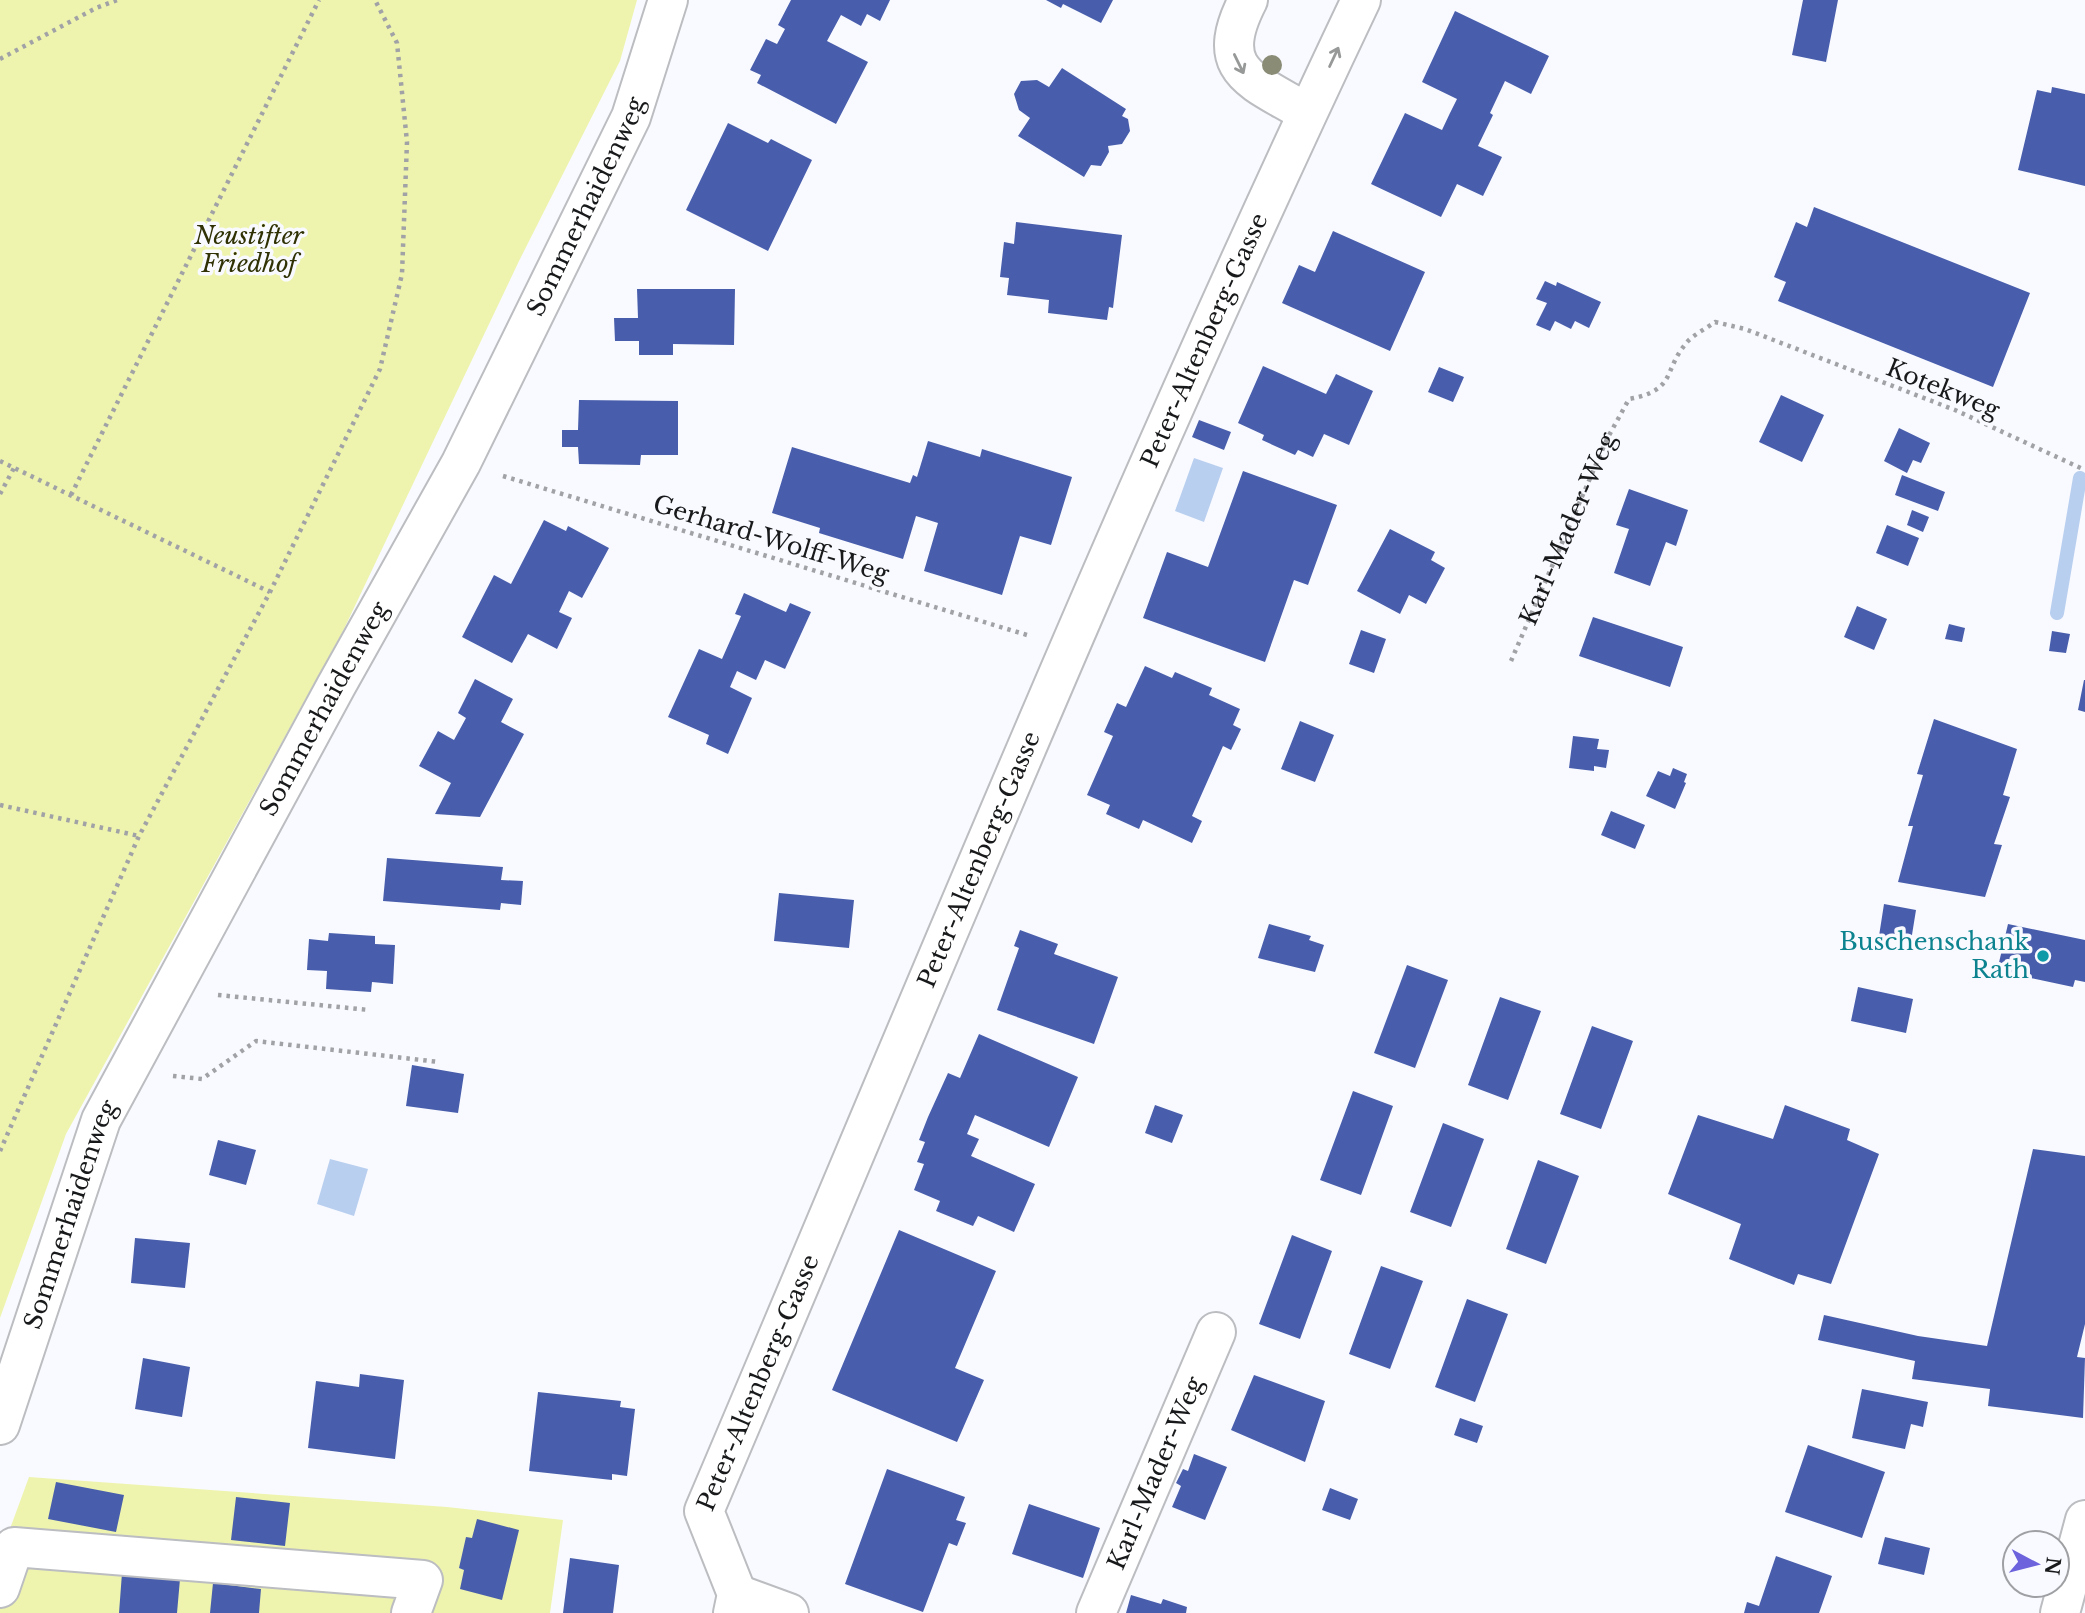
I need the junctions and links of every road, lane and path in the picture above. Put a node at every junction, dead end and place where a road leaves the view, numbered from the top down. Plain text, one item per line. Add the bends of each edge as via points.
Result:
1 (117, 0) edge
2 (319, 0) edge
3 (375, 0) edge
4 (668, 0) edge
5 (1248, 0) edge
6 (1361, 0) edge
7 (0, 59) edge
8 (1307, 113) junction
9 (1629, 399) joint
10 (0, 461) edge
11 (461, 463) junction
12 (14, 468) junction
13 (2085, 470) edge
14 (0, 494) edge
15 (71, 495) junction
16 (270, 592) junction
17 (1072, 649) junction
18 (1511, 662) dead end
19 (0, 805) edge
20 (139, 836) junction
21 (172, 990) junction
22 (369, 1010) dead end
23 (439, 1062) dead end
24 (128, 1072) junction
25 (0, 1150) edge
26 (1216, 1332) dead end
27 (0, 1424) edge
28 (2085, 1520) edge
29 (0, 1588) edge
30 (417, 1596) edge
31 (735, 1604) edge
32 (789, 1613) edge
33 (1096, 1613) edge
34 (2060, 1613) edge

1 - 7 path
2 - 15 path
3 - 16 path via 397,43 405,98 402,274 380,369
4 - 11 street, Sommerhaidenweg via 631,117
5 -> 8 street via 1237,21 1233,50 1241,72
8 -> 6 street, Peter-Altenberg-Gasse
8 - 17 street, Peter-Altenberg-Gasse
9 - 13 path, Kotekweg via 1653,394 1688,341 1715,322 1955,410
9 - 18 path, Karl-Mader-Weg via 1607,439
10 - 12 path
11 - 17 path, Gerhard-Wolff-Weg
11 - 21 street, Sommerhaidenweg
12 - 14 path
12 - 15 path
15 - 16 path
16 - 20 path
17 - 31 street, Peter-Altenberg-Gasse via 704,1511
19 - 20 path
20 - 25 path
21 - 22 path
21 - 24 street, Sommerhaidenweg
23 - 24 path via 256,1041 202,1079
24 - 27 street, Sommerhaidenweg via 102,1120
26 - 33 street, Karl-Mader-Weg
28 - 34 street
29 - 30 street via 14,1547
31 - 32 street

